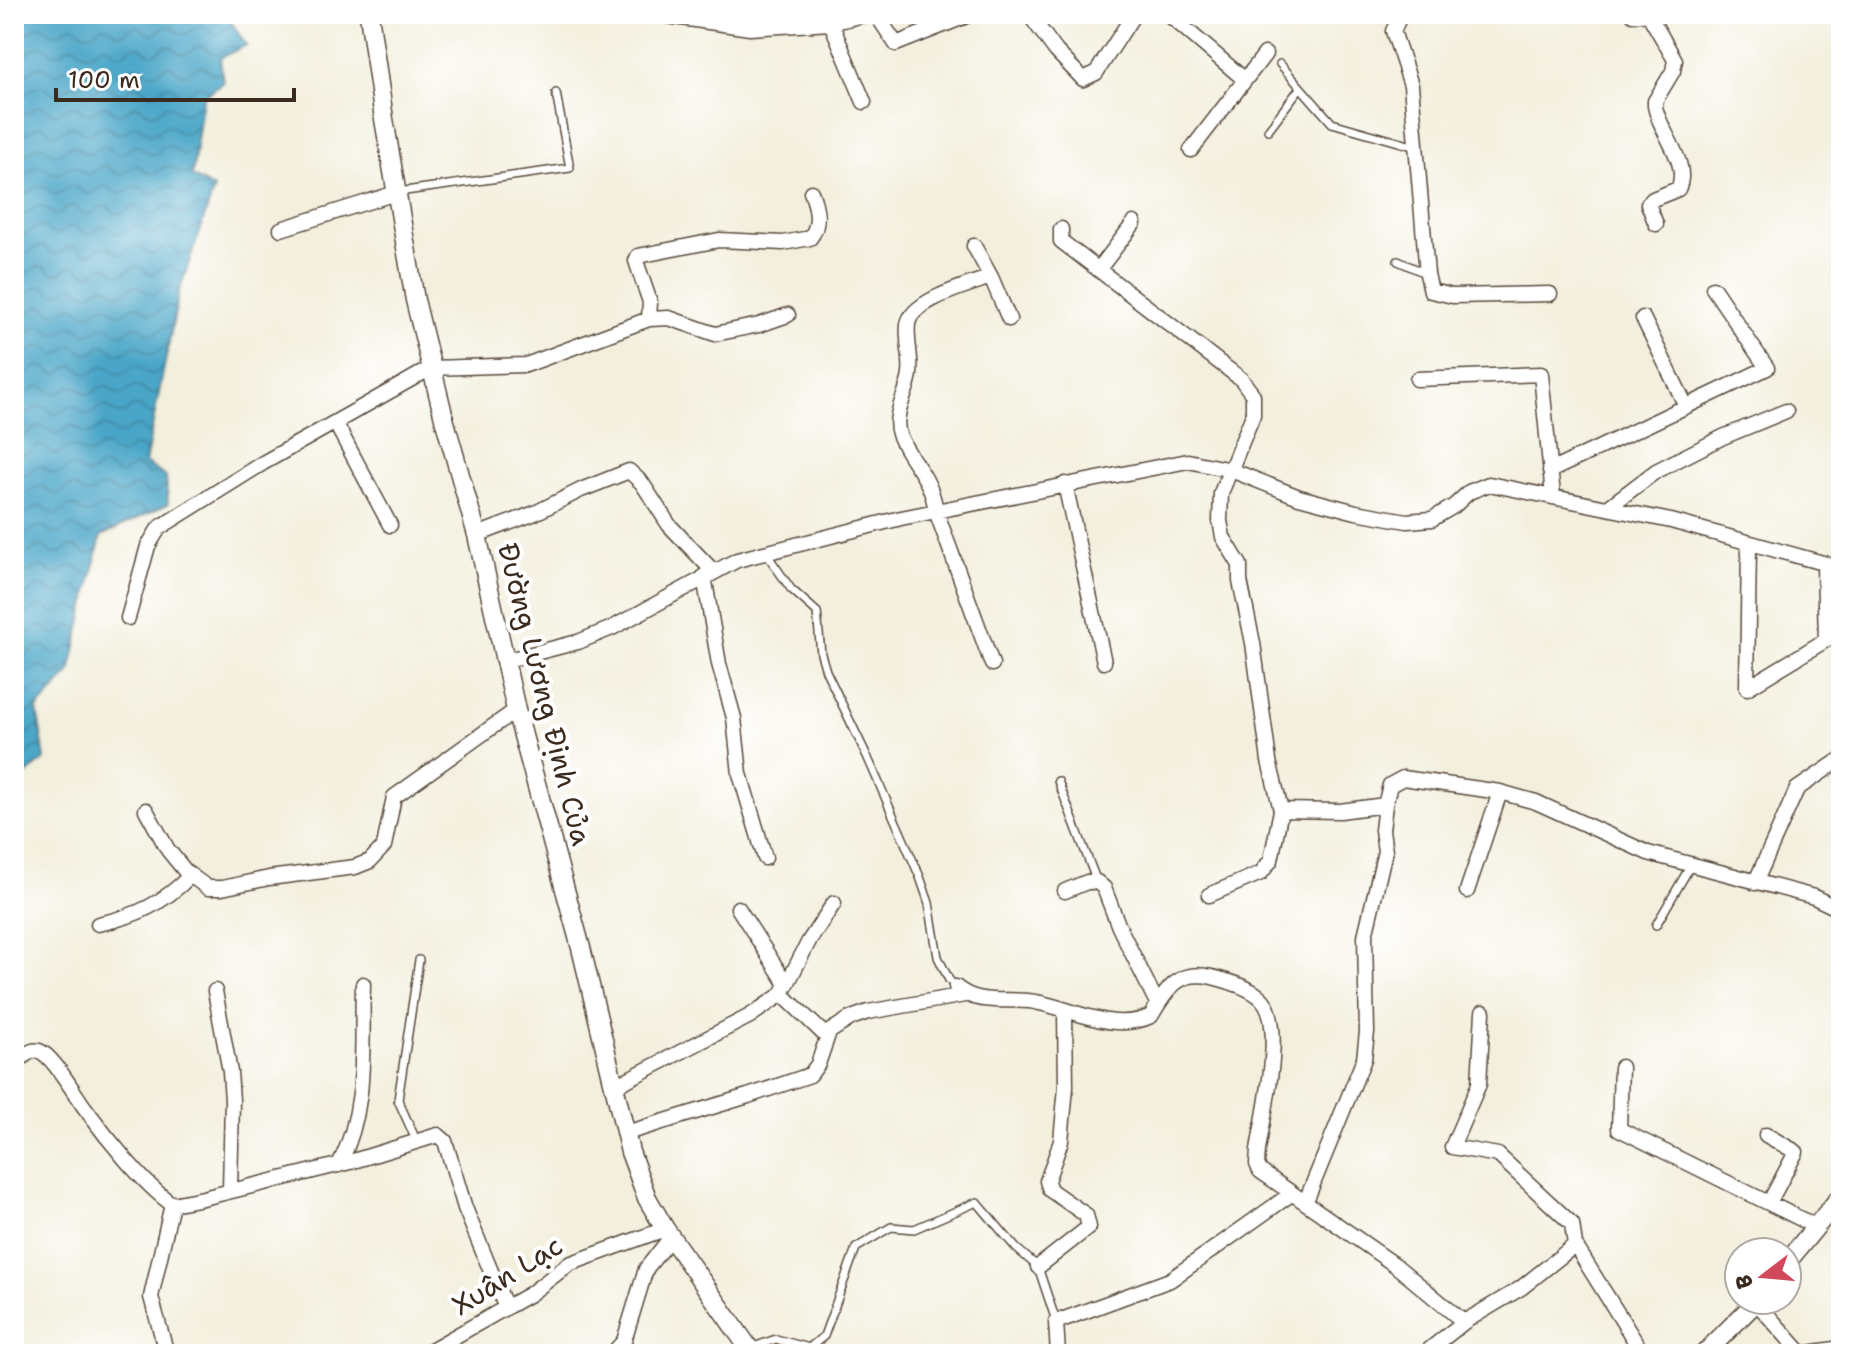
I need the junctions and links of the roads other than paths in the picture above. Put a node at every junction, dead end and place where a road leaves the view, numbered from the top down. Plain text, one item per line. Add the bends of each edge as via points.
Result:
1 (369, 14) edge
2 (654, 14) edge
3 (867, 14) edge
4 (876, 14) edge
5 (971, 14) edge
6 (1029, 14) edge
7 (1134, 14) edge
8 (1168, 14) edge
9 (1401, 14) edge
10 (1644, 14) edge
11 (831, 23) junction
12 (1265, 54) dead end
13 (1280, 64) dead end
14 (1245, 80) junction
15 (1300, 88) junction
16 (556, 93) dead end
17 (864, 102) dead end
18 (1268, 130) dead end
19 (1416, 147) junction
20 (1191, 150) dead end
21 (811, 192) dead end
22 (396, 193) junction
23 (1134, 223) dead end
24 (1656, 224) dead end
25 (281, 229) dead end
26 (1061, 229) dead end
27 (974, 246) dead end
28 (1398, 261) dead end
29 (1099, 269) junction
30 (1427, 274) junction
31 (991, 277) junction
32 (1713, 288) dead end
33 (1550, 294) dead end
34 (788, 315) dead end
35 (1643, 318) dead end
36 (649, 319) junction
37 (1009, 319) dead end
38 (431, 368) junction
39 (1417, 379) dead end
40 (1686, 406) junction
41 (1786, 411) dead end
42 (336, 424) junction
43 (1231, 470) junction
44 (1550, 471) junction
45 (1065, 484) junction
46 (1553, 496) junction
47 (1610, 506) junction
48 (936, 511) junction
49 (390, 525) dead end
50 (477, 535) junction
51 (1749, 544) junction
52 (766, 553) junction
53 (1824, 565) junction
54 (1841, 568) edge
55 (708, 573) junction
56 (128, 618) dead end
57 (504, 661) junction
58 (1104, 662) dead end
59 (992, 664) dead end
60 (516, 710) junction
61 (1841, 759) edge
62 (1058, 781) dead end
63 (1500, 792) junction
64 (1385, 805) junction
65 (146, 810) dead end
66 (1281, 810) junction
67 (765, 858) dead end
68 (1691, 865) junction
69 (190, 876) junction
70 (1097, 882) junction
71 (1755, 883) junction
72 (1065, 891) dead end
73 (1467, 891) dead end
74 (1209, 895) dead end
75 (834, 903) dead end
76 (738, 908) dead end
77 (1841, 910) edge
78 (98, 924) dead end
79 (1656, 925) dead end
80 (419, 960) dead end
81 (363, 984) dead end
82 (784, 988) junction
83 (215, 991) dead end
84 (960, 991) junction
85 (1158, 1005) junction
86 (1065, 1012) junction
87 (1483, 1012) dead end
88 (826, 1036) junction
89 (14, 1066) edge
90 (1621, 1067) dead end
91 (615, 1086) junction
92 (626, 1133) junction
93 (1766, 1135) dead end
94 (416, 1140) junction
95 (339, 1165) junction
96 (230, 1191) junction
97 (1291, 1194) junction
98 (1306, 1201) junction
99 (1769, 1203) junction
100 (172, 1204) junction
101 (1838, 1204) edge
102 (1815, 1226) junction
103 (668, 1233) junction
104 (1803, 1241) edge
105 (1575, 1245) junction
106 (1038, 1267) junction
107 (506, 1308) junction
108 (1742, 1316) edge
109 (1770, 1316) edge
110 (1056, 1322) junction
111 (1464, 1322) junction
112 (1841, 1348) edge
113 (751, 1351) edge
114 (167, 1354) edge
115 (424, 1354) edge
116 (612, 1354) edge
117 (1058, 1354) edge
118 (1424, 1354) edge
119 (1643, 1354) edge
120 (1704, 1354) edge

1 - 22 street, Đường Lương Định Của
2 - 11 street via 750,28
3 - 11 street
4 - 5 street via 896,44
6 - 7 street via 1083,79 1096,73
8 - 14 street
9 - 19 street via 1393,31 1411,85
10 - 24 street via 1675,60 1655,106 1682,179 1678,189 1648,204
11 - 17 street
12 - 14 street
13 - 15 lane
14 - 20 street
15 - 18 lane
15 - 19 lane via 1332,123
16 - 22 lane via 570,168
19 - 30 street
21 - 36 street via 817,215 810,238 783,243 719,240 638,256
22 - 25 street
22 - 38 street, Đường Lương Định Của
23 - 29 street
26 - 29 street via 1061,241
27 - 31 street
28 - 30 lane
29 - 43 street via 1241,379 1253,395 1253,415
30 - 33 street via 1431,291 1453,296
31 - 37 street
31 - 48 street via 932,300 911,315 908,326 911,373 897,428 933,490
32 - 40 street via 1767,368
34 - 36 street via 715,334 669,318
35 - 40 street
36 - 38 street via 526,365
38 - 42 street
38 - 50 street, Đường Lương Định Của
39 - 44 street via 1541,374
40 - 44 street
41 - 47 street via 1656,471
42 - 49 street
42 - 56 street via 159,528 148,546
43 - 45 street via 1188,461
43 - 46 street via 1299,497 1407,521 1432,519 1489,484
43 - 66 street via 1221,493 1220,521 1240,565
44 - 46 street
45 - 48 street
45 - 58 street
46 - 47 street
47 - 51 street
48 - 52 street
48 - 59 street
50 - 55 street via 629,471
50 - 57 street, Đường Lương Định Của
51 - 53 street
51 - 53 street via 1747,688 1826,640
52 - 55 street
52 - 84 lane via 791,589 817,612 826,671 920,877 938,957
53 - 54 street
55 - 57 street via 612,628
55 - 67 street via 740,774
57 - 60 street, Đường Lương Định Của
60 - 69 street via 394,797 384,846 370,861 222,888 208,888
60 - 91 street, Đường Lương Định Của
61 - 71 street via 1797,789
62 - 70 lane
63 - 64 street via 1403,778 1390,785
63 - 68 street via 1536,802 1648,853
63 - 73 street
64 - 66 street
64 - 98 street via 1385,851 1365,936 1364,1059
65 - 69 street
66 - 74 street via 1268,867
68 - 71 street
68 - 79 lane
69 - 78 street via 132,917
70 - 72 street
70 - 85 street
71 - 77 street via 1814,897
75 - 82 street
76 - 82 street
80 - 94 lane via 398,1100
81 - 95 street via 360,1104
82 - 88 street
82 - 91 street via 750,1016
83 - 96 street via 231,1086
84 - 86 street via 1002,1002 1037,1002
84 - 88 street via 868,1012 842,1022
85 - 86 street via 1151,1016 1122,1022
85 - 97 street via 1175,981 1194,975 1240,986 1268,1006 1273,1058 1257,1164 1265,1177
86 - 106 street via 1061,1141 1047,1181 1050,1190 1086,1215 1089,1227
87 - 105 street via 1479,1084 1452,1147 1498,1155 1572,1224
88 - 92 street via 810,1075
89 - 100 street via 30,1052 41,1052
90 - 99 street via 1619,1129
91 - 92 street, Đường Lương Định Của
92 - 103 street, Đường Lương Định Của via 639,1181
93 - 99 street via 1796,1152
94 - 95 street
94 - 107 street via 438,1135 445,1141 465,1208
95 - 96 street
96 - 100 street
97 - 98 street
97 - 110 street via 1170,1280
98 - 111 street
99 - 102 street
100 - 114 street via 151,1297
101 - 102 street
102 - 104 street
103 - 107 street, Xuân Lạc via 569,1264
103 - 113 street, Đường Lương Định Của
103 - 116 street via 646,1269 624,1341
105 - 111 street via 1521,1288
105 - 119 street
106 - 110 lane
106 - 113 lane via 977,1202 914,1229 891,1227 856,1248 824,1336 809,1348 776,1339
107 - 115 street, Xuân Lạc
108 - 120 street
109 - 112 street via 1802,1354
110 - 117 street
111 - 118 street

